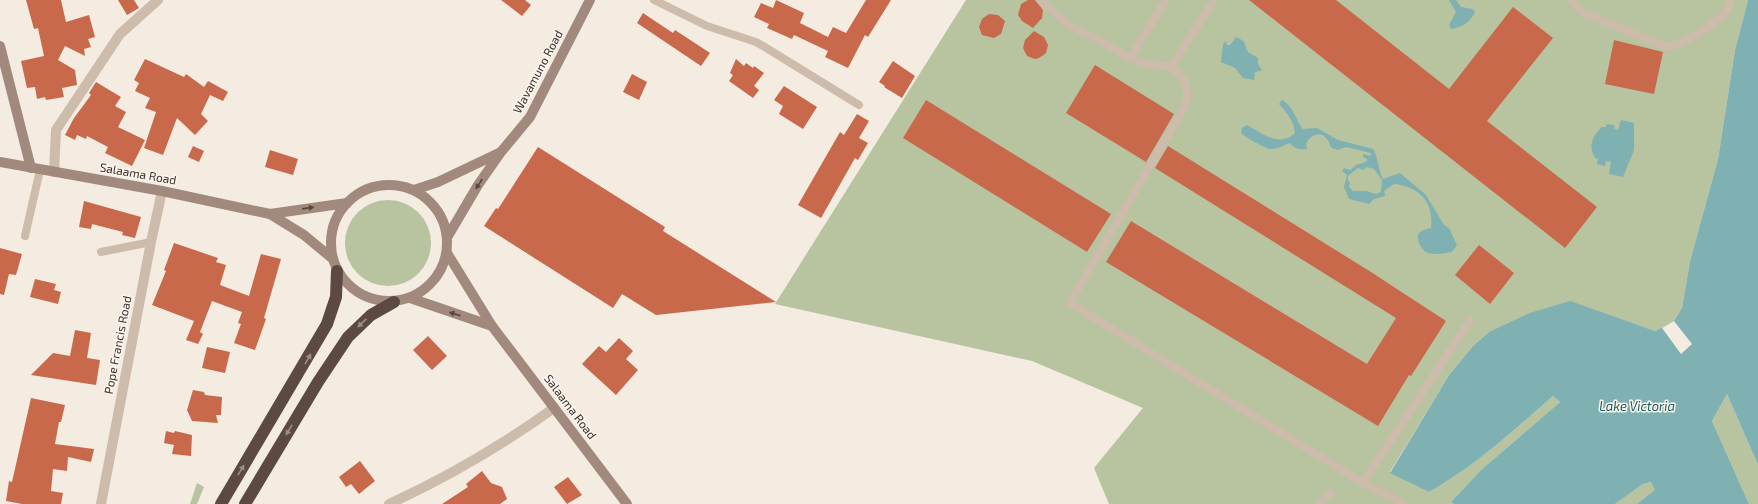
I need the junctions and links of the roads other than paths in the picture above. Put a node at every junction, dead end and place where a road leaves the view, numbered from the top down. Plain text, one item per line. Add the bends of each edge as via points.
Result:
1 (158, 0) edge
2 (590, 0) edge
3 (654, 0) edge
4 (1040, 0) edge
5 (1166, 0) edge
6 (1570, 0) edge
7 (1730, 0) edge
8 (1212, 1) edge
9 (0, 46) edge
10 (1130, 58) junction
11 (1171, 67) junction
12 (859, 105) dead end
13 (501, 152) junction
14 (0, 162) edge
15 (35, 169) junction
16 (54, 172) junction
17 (162, 190) junction
18 (414, 190) junction
19 (347, 203) junction
20 (270, 214) junction
21 (25, 236) dead end
22 (448, 236) junction
23 (151, 242) junction
24 (101, 252) dead end
25 (447, 253) junction
26 (332, 259) junction
27 (338, 271) junction
28 (410, 298) junction
29 (394, 302) junction
30 (1470, 320) dead end
31 (492, 326) junction
32 (554, 408) junction
33 (1363, 483) junction
34 (1331, 493) dead end
35 (101, 504) edge
36 (221, 504) edge
37 (245, 504) edge
38 (389, 504) edge
39 (627, 504) edge
40 (1319, 504) edge
41 (1404, 504) edge

1 - 16 street via 120,34 56,130
2 - 13 main road, Wavamuno Road via 530,117
3 - 12 lane via 707,26 756,42
4 - 10 lane via 1074,28
5 - 10 lane
6 - 7 lane via 1584,13 1666,47 1679,44 1718,20 1725,14
8 - 11 lane
9 - 15 main road
10 - 11 lane via 1145,64
11 - 33 lane via 1185,80 1188,98 1185,106 1070,303
13 - 18 main road, Wavamuno Road via 457,174
13 -> 22 main road, Wavamuno Road via 474,191
14 - 15 main road, Salaama Road
15 - 16 main road, Salaama Road
15 - 21 lane
16 - 17 main road, Salaama Road
17 - 20 main road, Salaama Road
17 - 23 street, Pope Francis Road
18 - 19 main road via 397,185 378,186 361,192
18 - 22 main road via 427,198 437,209
20 -> 19 main road, Salaama Road
19 - 26 main road via 334,223 331,235
20 - 26 main road, Salaama Road via 304,235
22 - 25 main road
23 - 24 lane
23 - 35 street, Pope Francis Road
25 - 28 main road via 443,268 435,280 424,291
25 - 31 main road, Salaama Road
26 - 27 main road
27 - 29 main road via 348,285 361,295 377,301
36 -> 27 highway via 327,324 336,297
28 - 29 main road
31 -> 28 main road
29 -> 37 highway via 371,315 348,337
30 - 33 lane
31 - 32 main road, Salaama Road
32 - 38 street via 498,447 425,488
32 - 39 main road, Salaama Road
33 - 41 lane
34 - 40 lane

